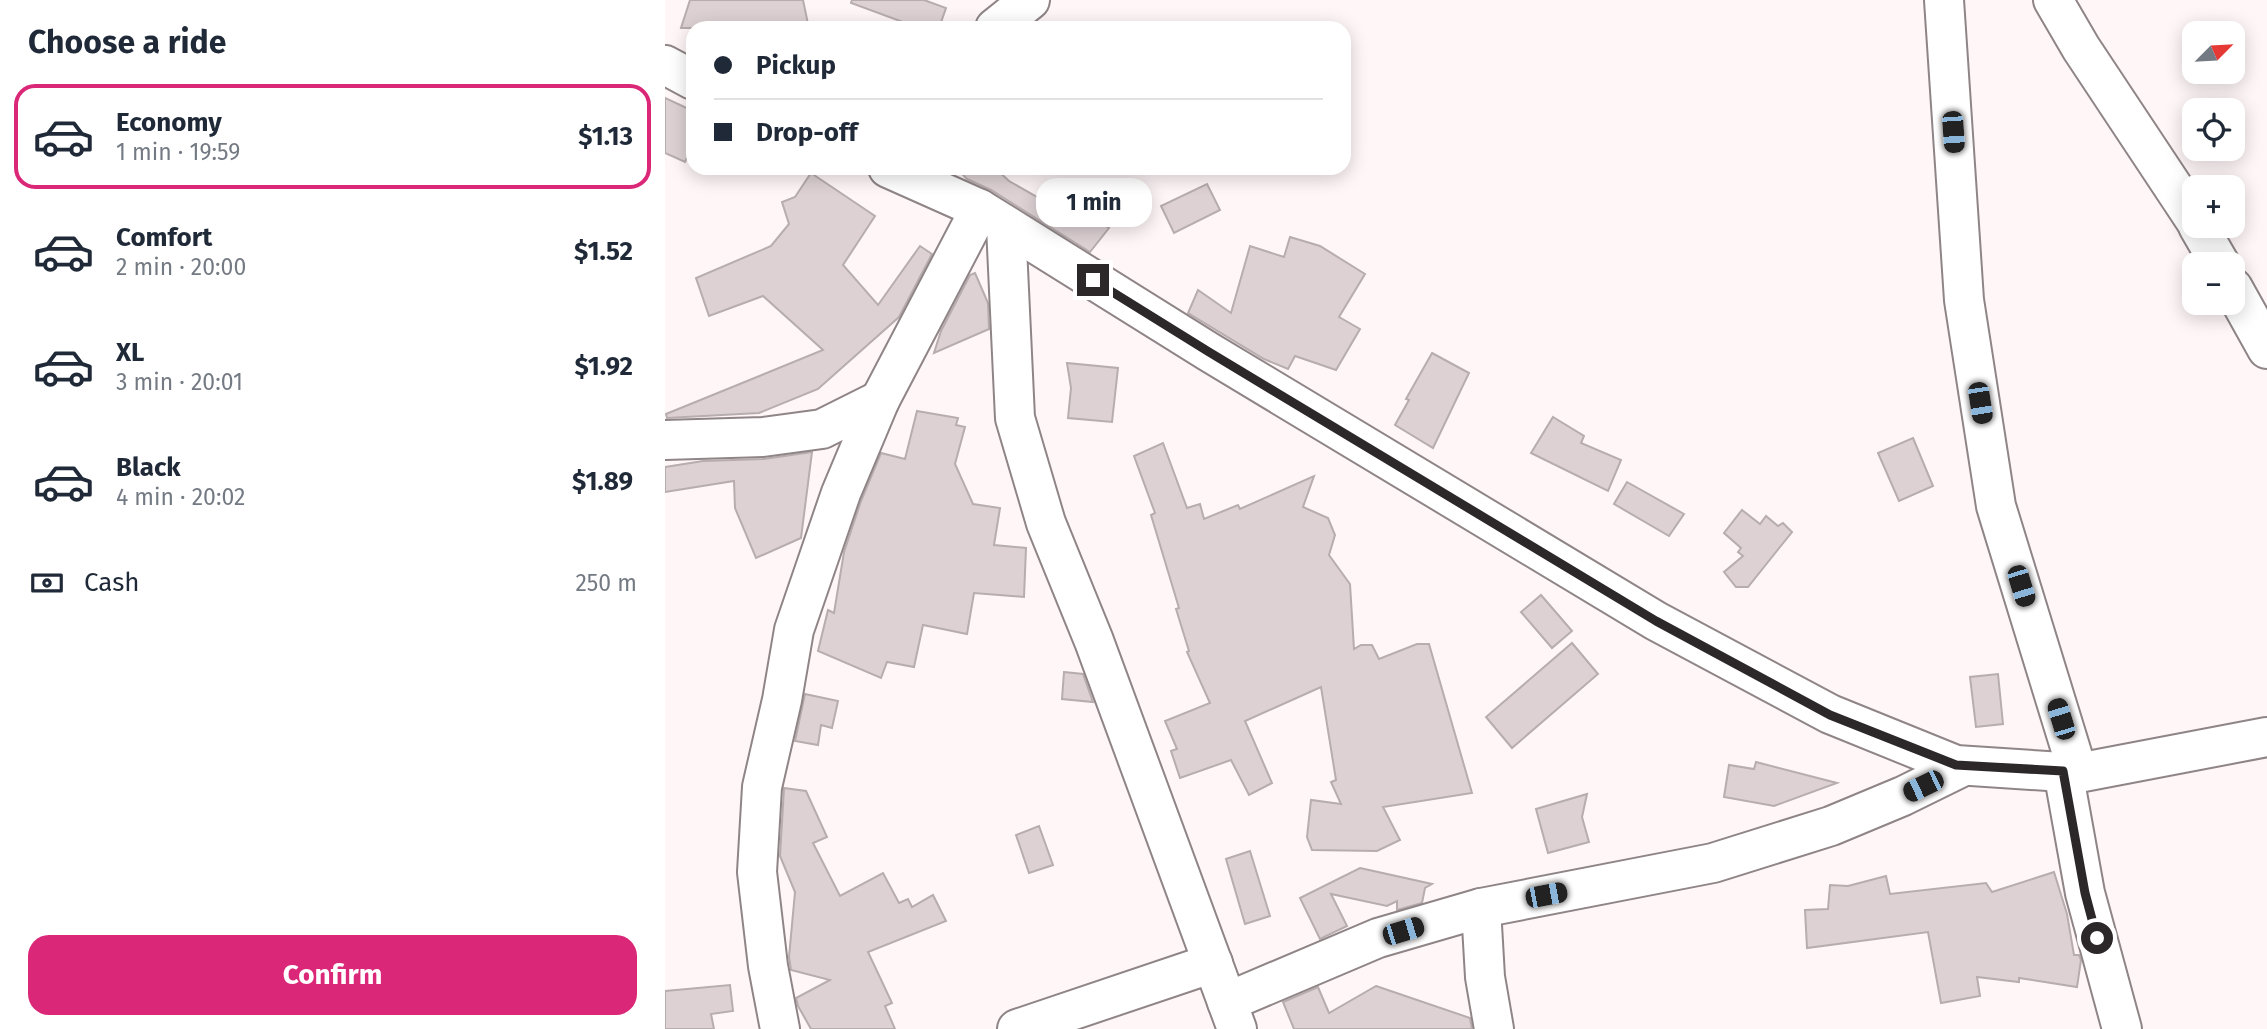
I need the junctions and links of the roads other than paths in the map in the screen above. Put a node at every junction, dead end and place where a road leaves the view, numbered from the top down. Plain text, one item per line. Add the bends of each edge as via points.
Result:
1 (1031, 0) edge
2 (1944, 0) edge
3 (2053, 0) edge
4 (1004, 21) edge
5 (665, 65) edge
6 (686, 76) edge
7 (903, 175) edge
8 (2182, 200) edge
9 (993, 217) junction
10 (2245, 310) edge
11 (2267, 349) edge
12 (880, 400) junction
13 (665, 440) edge
14 (2267, 737) edge
15 (1964, 766) junction
16 (2070, 772) junction
17 (1481, 908) junction
18 (1213, 963) junction
19 (1232, 1016) edge
20 (780, 1029) edge
21 (1017, 1029) edge
22 (1494, 1029) edge
23 (2122, 1029) edge

1 - 4 street
2 - 16 street via 1964,300 1996,506
3 - 8 street
5 - 6 street
7 - 9 street
9 - 12 street
9 - 15 street via 1656,621 1830,715
9 - 18 street via 1014,418 1046,523
10 - 11 street
12 - 13 street via 822,429 763,437
12 - 20 street via 841,493 794,630 762,787 757,872
14 - 16 street
15 - 16 street
15 - 17 street via 1831,826 1713,863
16 - 23 street via 2085,893
17 - 19 street via 1378,938
17 - 22 street
18 - 19 street
18 - 21 street

